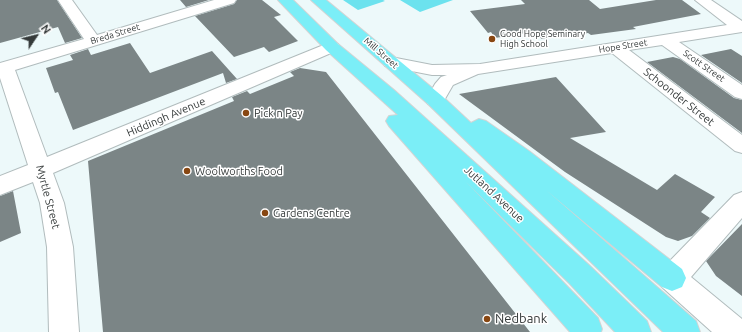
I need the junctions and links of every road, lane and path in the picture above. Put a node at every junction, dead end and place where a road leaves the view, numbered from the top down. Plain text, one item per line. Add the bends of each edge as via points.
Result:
1 (65, 0) edge
2 (229, 0) edge
3 (285, 0) edge
4 (318, 0) edge
5 (702, 0) edge
6 (741, 27) edge
7 (666, 40) junction
8 (94, 41) junction
9 (615, 48) junction
10 (340, 54) junction
11 (391, 62) junction
12 (3, 68) edge
13 (480, 69) junction
14 (742, 92) edge
15 (438, 104) junction
16 (742, 146) edge
17 (41, 169) junction
18 (0, 186) edge
19 (742, 202) edge
20 (672, 278) junction
21 (587, 331) edge
22 (64, 332) edge
23 (636, 332) edge
24 (685, 332) edge
25 (734, 332) edge

1 - 8 street
2 - 8 street, Breda Street
3 - 10 main road
4 - 11 main road, Mill Street
5 - 6 street
6 - 7 street, Hope Street
7 - 9 street, Hope Street
7 - 14 street, Scott Street
8 - 12 street, Breda Street
9 - 13 street, Hope Street
9 - 16 street, Schoonder Street
10 - 17 street, Hiddingh Avenue
10 - 21 main road via 374,97
10 - 23 main road, Jutland Avenue via 387,94 579,274
11 - 13 street, Hope Street via 432,70
11 - 15 main road, Mill Street
12 - 17 street, Myrtle Street
13 - 15 street, Hope Street via 447,81 441,88
15 - 20 main road via 479,126 521,157
15 - 24 main road
17 - 18 street, Hiddingh Avenue
17 - 22 street, Myrtle Street via 52,203 60,246
19 - 20 street
20 - 25 street

